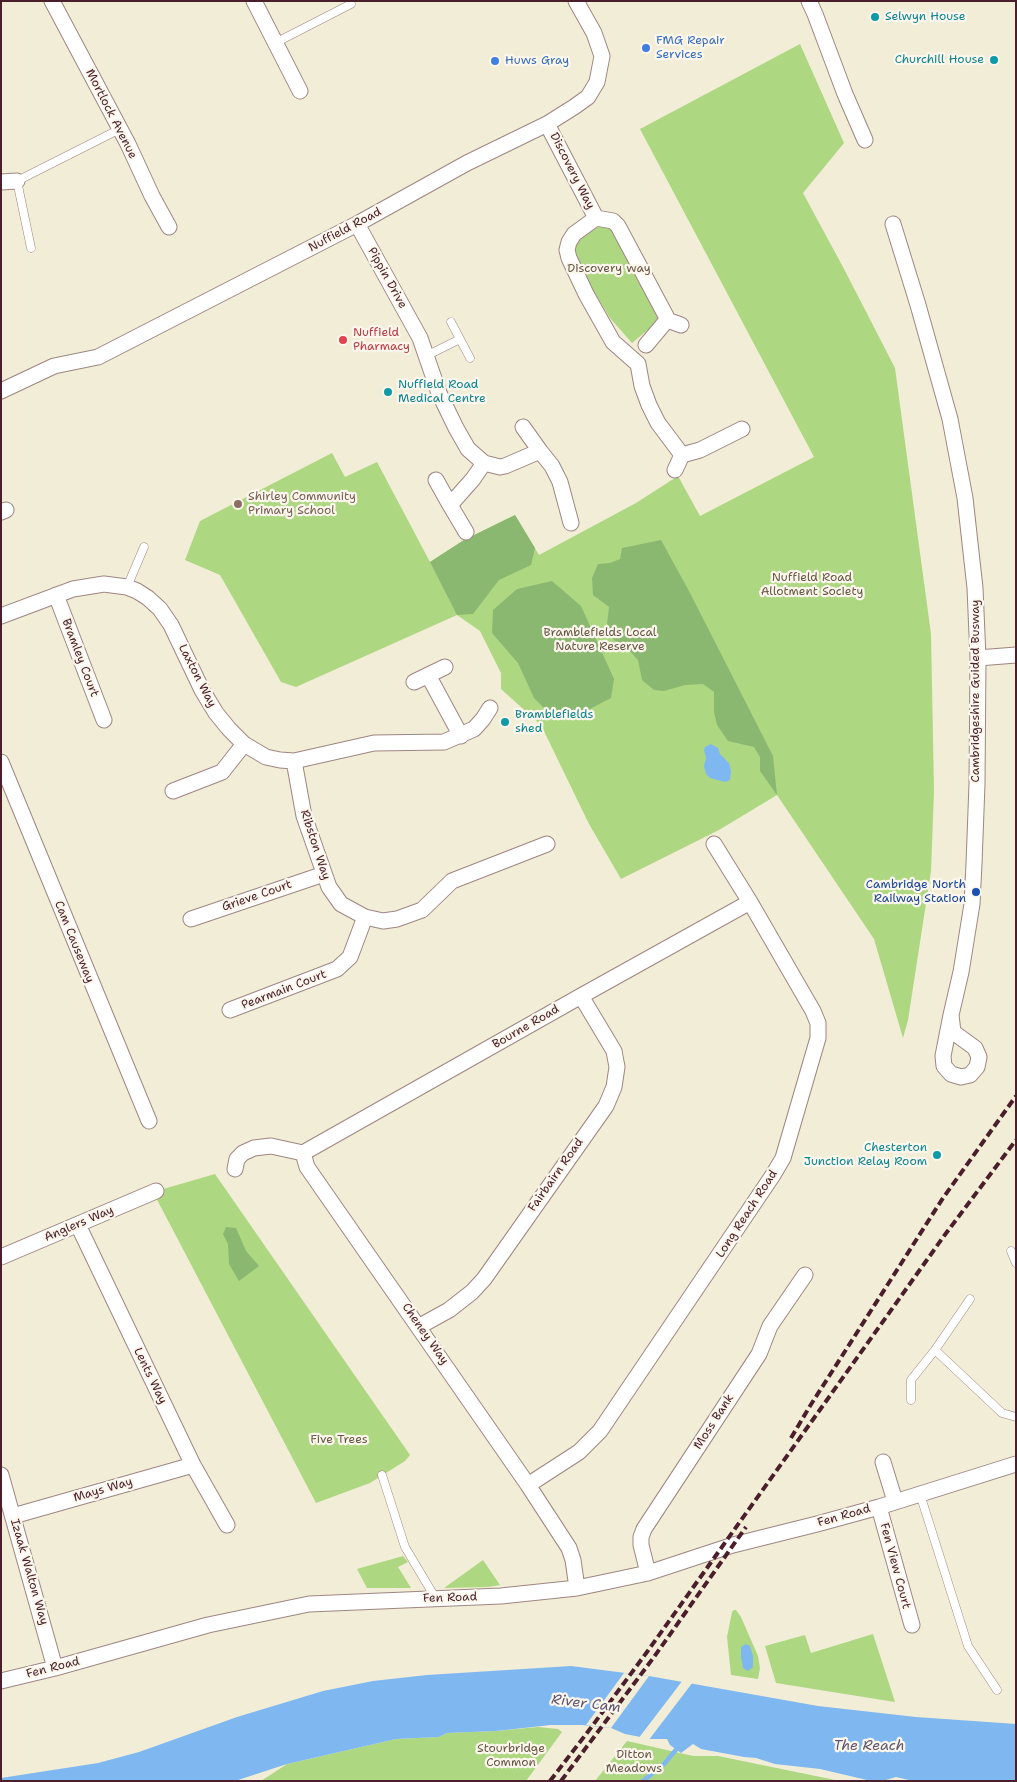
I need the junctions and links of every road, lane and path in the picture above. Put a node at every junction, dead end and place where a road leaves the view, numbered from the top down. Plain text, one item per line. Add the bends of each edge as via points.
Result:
1 (52, 1) edge
2 (254, 1) edge
3 (576, 1) edge
4 (809, 1) edge
5 (351, 4) dead end
6 (275, 43) junction
7 (300, 91) dead end
8 (547, 124) junction
9 (120, 129) junction
10 (865, 140) dead end
11 (17, 180) junction
12 (1, 182) edge
13 (596, 218) junction
14 (357, 224) junction
15 (893, 224) dead end
16 (169, 227) dead end
17 (31, 248) dead end
18 (451, 322) dead end
19 (460, 339) junction
20 (646, 345) dead end
21 (426, 356) junction
22 (470, 358) dead end
23 (1, 391) edge
24 (523, 427) dead end
25 (742, 429) dead end
26 (540, 450) junction
27 (682, 454) junction
28 (484, 463) junction
29 (675, 470) dead end
30 (436, 480) dead end
31 (450, 505) junction
32 (571, 523) dead end
33 (466, 532) dead end
34 (144, 547) dead end
35 (127, 587) junction
36 (56, 595) junction
37 (1, 616) edge
38 (1016, 655) edge
39 (978, 658) junction
40 (444, 667) dead end
41 (490, 708) dead end
42 (104, 720) dead end
43 (461, 736) junction
44 (244, 744) junction
45 (1, 762) edge
46 (294, 762) junction
47 (173, 791) dead end
48 (547, 844) dead end
49 (714, 844) dead end
50 (324, 874) junction
51 (750, 902) junction
52 (366, 917) junction
53 (191, 919) dead end
54 (581, 996) junction
55 (230, 1010) dead end
56 (951, 1015) junction
57 (967, 1042) junction
58 (943, 1056) junction
59 (149, 1121) dead end
60 (302, 1153) junction
61 (235, 1169) dead end
62 (156, 1190) dead end
63 (78, 1225) junction
64 (1011, 1251) dead end
65 (1, 1257) edge
66 (1016, 1263) edge
67 (806, 1275) dead end
68 (970, 1299) dead end
69 (420, 1326) junction
70 (935, 1350) junction
71 (911, 1400) dead end
72 (1016, 1417) edge
73 (883, 1462) dead end
74 (1016, 1464) edge
75 (193, 1465) junction
76 (1, 1475) edge
77 (382, 1476) dead end
78 (528, 1485) junction
79 (920, 1494) junction
80 (895, 1501) junction
81 (879, 1506) junction
82 (13, 1516) junction
83 (227, 1525) dead end
84 (648, 1573) junction
85 (577, 1588) junction
86 (436, 1599) junction
87 (912, 1625) dead end
88 (56, 1668) junction
89 (1, 1680) edge
90 (997, 1690) dead end

1 - 9 street, Mortlock Avenue
2 - 6 street
3 - 8 street, Nuffield Road via 594,33 602,56 598,82 588,97
4 - 10 street
5 - 6 lane
6 - 7 street
8 - 13 street, Discovery Way
8 - 14 street, Nuffield Road via 467,163
9 - 11 lane
9 - 16 street, Mortlock Avenue
11 - 12 street
11 - 17 lane
13 - 20 street, Discovery Way via 613,221 618,226 666,316 674,323
13 - 27 street, Discovery Way via 574,234 567,250 568,258 613,342 638,364 649,405 658,423
14 - 21 street, Pippin Drive via 420,338
14 - 23 street, Nuffield Road via 98,357 54,366
15 - 39 street, Cambridgeshire Guided Busway via 944,400 965,498 976,588
18 - 19 lane
19 - 21 lane
19 - 22 lane
21 - 28 street, Pippin Drive via 456,428 468,449
24 - 26 street
25 - 27 street via 700,450
26 - 28 street via 505,466
26 - 32 street via 560,482
27 - 29 street
28 - 31 street
30 - 31 street
31 - 33 street
34 - 35 lane
35 - 36 street, Laxton Way via 104,584
35 - 44 street, Laxton Way via 160,609 216,713
36 - 37 street, Laxton Way
36 - 42 street, Bramley Court
38 - 39 street
39 - 56 street, Cambridgeshire Guided Busway via 972,904
40 - 43 street via 421,678
41 - 43 street, Laxton Way via 474,729
43 - 46 street, Laxton Way via 444,742 374,743
44 - 46 street, Laxton Way via 266,757
44 - 47 street via 222,772
45 - 59 street, Cam Causeway
46 - 50 street, Ribston Way via 304,816
48 - 52 street, Ribston Way via 452,881 422,910 382,921
49 - 51 street, Long Reach Road
50 - 52 street, Ribston Way via 341,904
50 - 53 street, Grieve Court
51 - 54 street, Bourne Road
51 - 78 street, Long Reach Road via 818,1023 818,1038 783,1158 774,1176 600,1431 579,1452
52 - 55 street, Pearmain Court via 350,957 337,969
54 - 60 street, Bourne Road
54 - 69 street, Fairbairn Road via 614,1051 617,1067 614,1087 606,1106 484,1279 449,1310
56 - 57 street via 953,1032
56 - 58 street, Cambridgeshire Guided Busway
57 - 58 street via 957,1042 948,1047
57 - 58 street via 979,1057 977,1067 970,1075 960,1077 951,1074 944,1066
60 - 61 street via 271,1146 254,1148 243,1153
60 - 69 street, Cheney Way via 307,1167
62 - 63 street, Anglers Way
63 - 65 street, Anglers Way
63 - 75 street, Lents Way
64 - 66 lane
67 - 84 street, Moss Bank via 770,1326 759,1354 644,1529 640,1545
68 - 70 lane
69 - 78 street, Cheney Way
70 - 71 lane via 911,1380
70 - 72 lane via 1002,1413
73 - 80 street
74 - 79 street, Fen Road
75 - 82 street, Mays Way
75 - 83 street, Lents Way
76 - 82 street, Izaak Walton Way
77 - 86 lane via 405,1547
78 - 85 street, Cheney Way via 569,1548
79 - 80 street, Fen Road
79 - 90 lane via 968,1646
80 - 81 street, Fen Road
81 - 84 street, Fen Road via 733,1545
81 - 87 street, Fen View Court
82 - 88 street, Izaak Walton Way
84 - 85 street, Fen Road
85 - 86 street, Fen Road
86 - 88 street, Fen Road via 309,1604 208,1625
88 - 89 street, Fen Road

